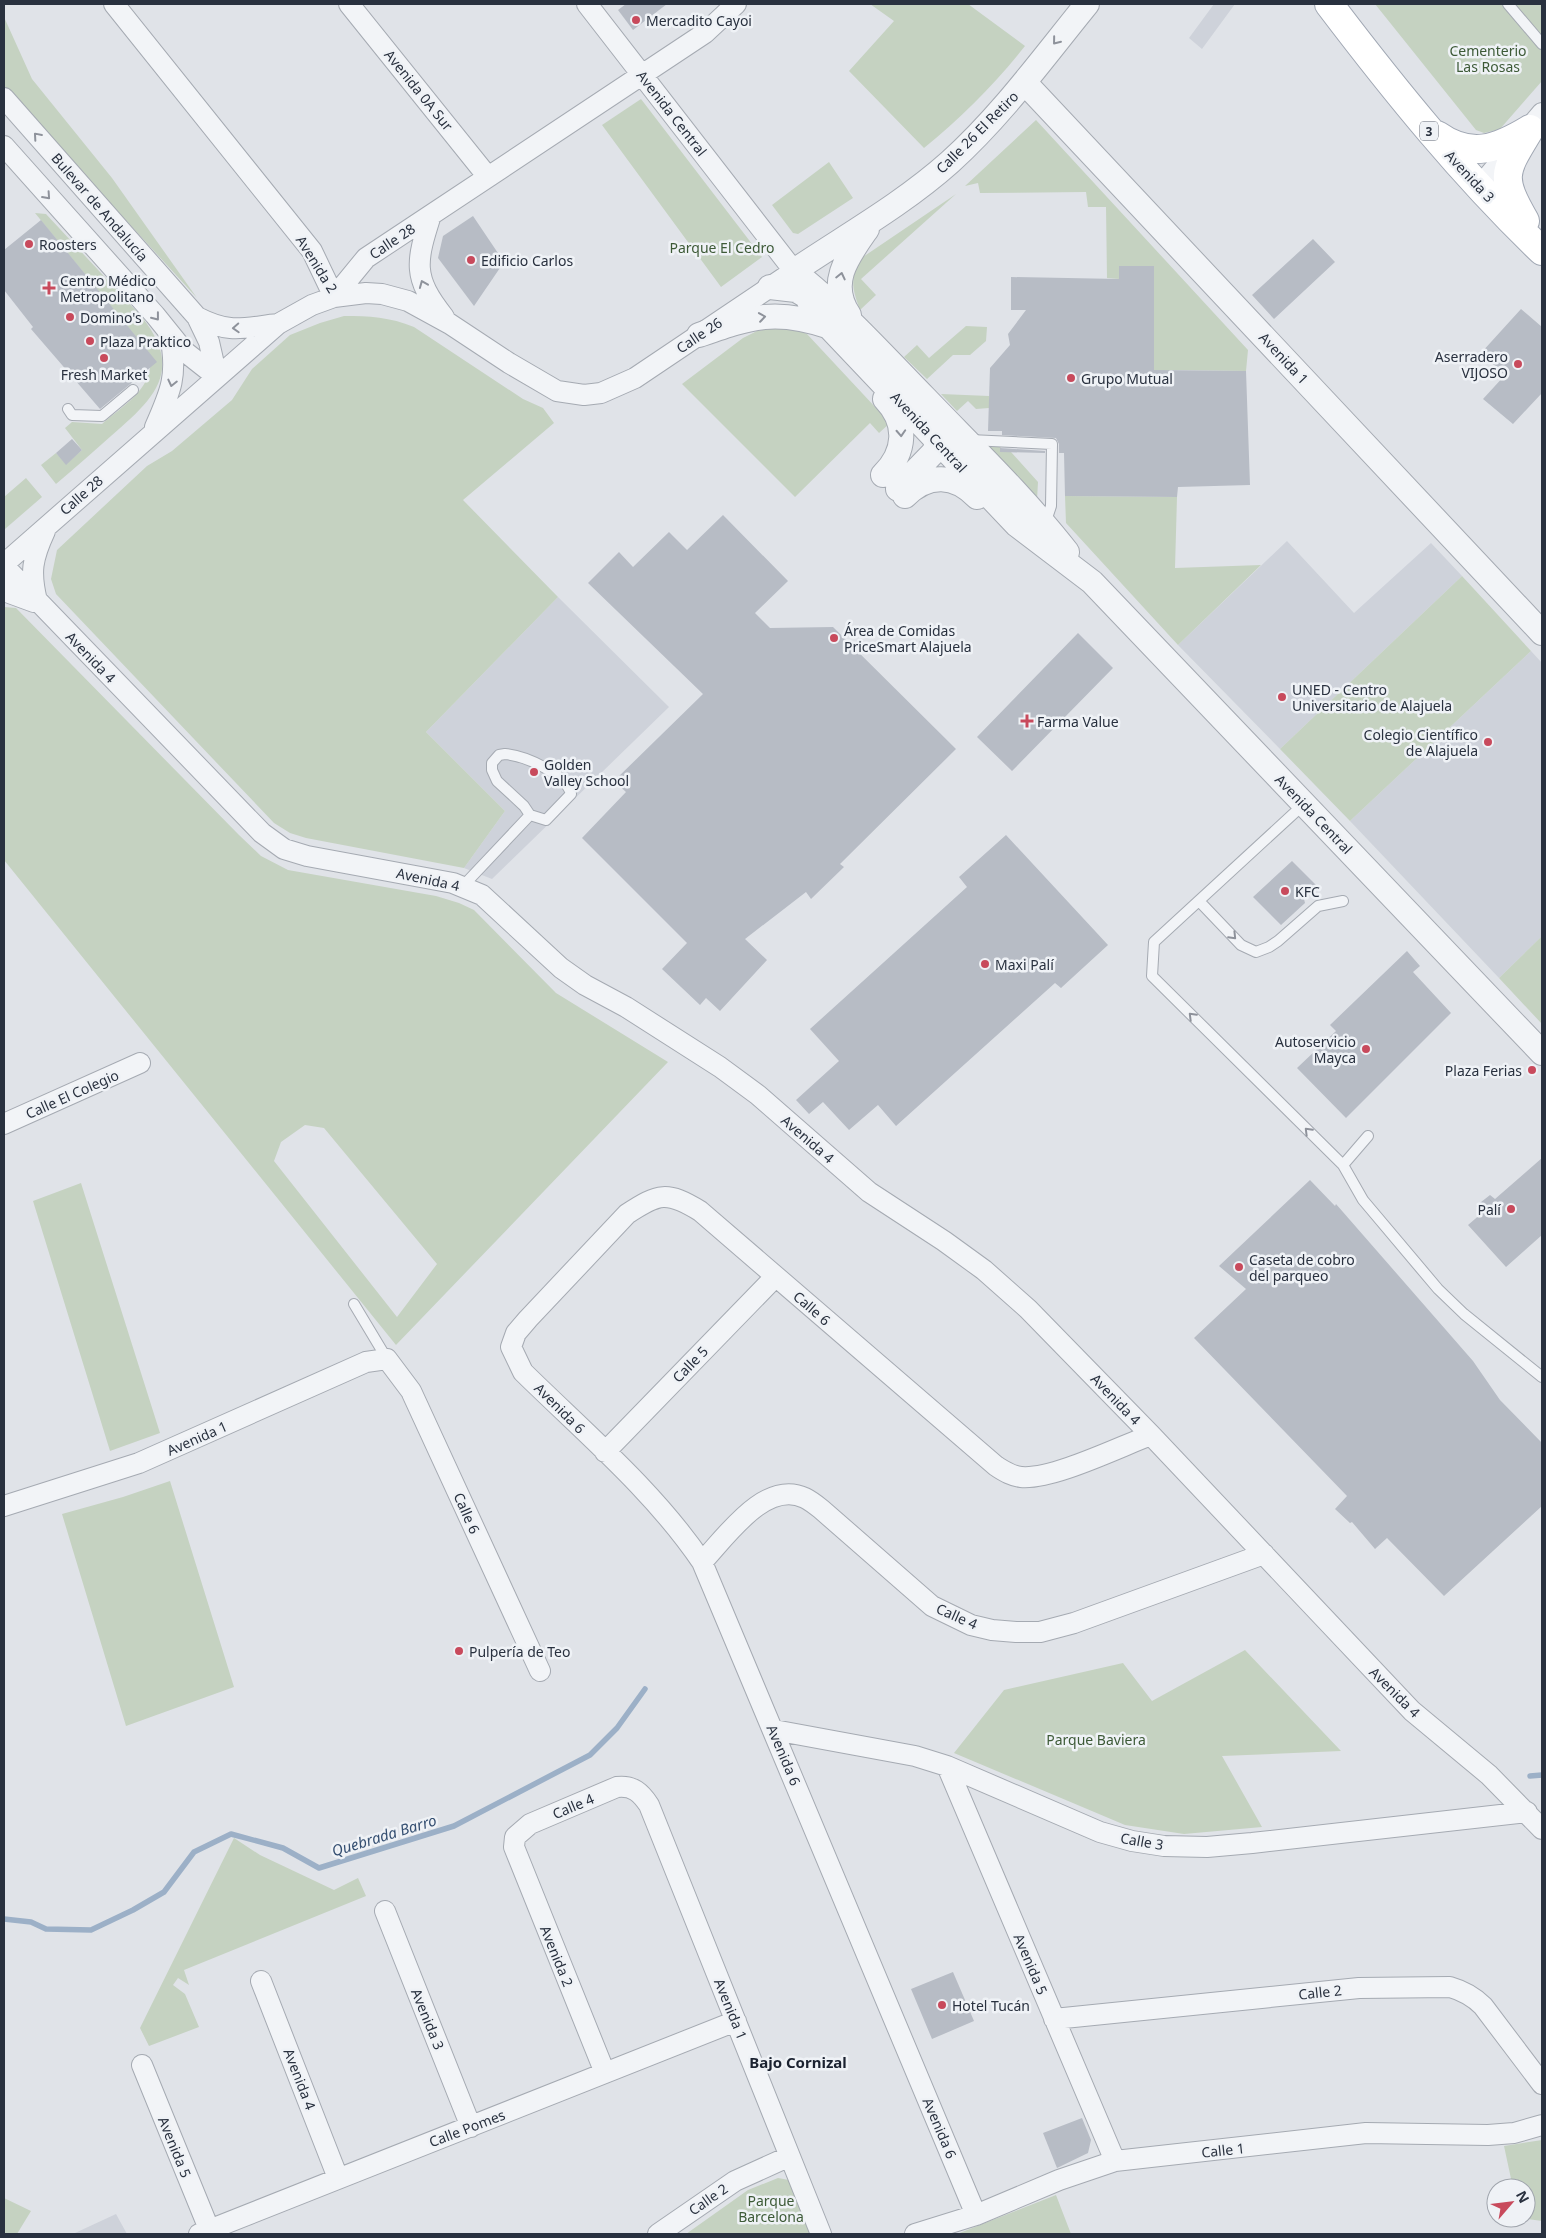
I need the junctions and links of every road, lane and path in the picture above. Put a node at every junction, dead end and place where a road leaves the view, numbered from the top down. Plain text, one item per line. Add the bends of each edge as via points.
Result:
1 (114, 4) edge
2 (349, 4) edge
3 (587, 4) edge
4 (736, 4) edge
5 (1087, 4) edge
6 (1329, 4) edge
7 (1508, 4) edge
8 (1542, 44) edge
9 (643, 75) junction
10 (1026, 83) junction
11 (4, 98) edge
12 (1536, 121) edge
13 (1424, 125) junction
14 (4, 146) edge
15 (488, 177) junction
16 (1479, 187) junction
17 (431, 215) junction
18 (875, 218) junction
19 (1541, 250) edge
20 (794, 271) junction
21 (770, 286) junction
22 (806, 295) junction
23 (334, 296) junction
24 (197, 317) junction
25 (278, 324) junction
26 (450, 324) junction
27 (830, 327) junction
28 (170, 335) junction
29 (699, 335) junction
30 (857, 342) junction
31 (217, 377) junction
32 (133, 390) dead end
33 (601, 393) joint
34 (68, 410) dead end
35 (152, 433) junction
36 (965, 440) junction
37 (938, 441) junction
38 (1003, 480) junction
39 (894, 486) junction
40 (980, 486) junction
41 (49, 524) junction
42 (1045, 525) junction
43 (1052, 551) junction
44 (4, 565) edge
45 (1085, 575) junction
46 (4, 591) edge
47 (38, 603) junction
48 (1542, 633) edge
49 (1304, 803) junction
50 (530, 815) junction
51 (463, 886) junction
52 (1199, 901) junction
53 (1343, 901) dead end
54 (1542, 1053) edge
55 (140, 1063) dead end
56 (4, 1124) edge
57 (1368, 1136) dead end
58 (1343, 1165) junction
59 (775, 1277) junction
60 (354, 1304) dead end
61 (511, 1347) joint
62 (387, 1359) junction
63 (1542, 1377) edge
64 (1150, 1435) junction
65 (605, 1452) junction
66 (4, 1506) edge
67 (1264, 1554) junction
68 (702, 1562) junction
69 (540, 1671) dead end
70 (774, 1730) junction
71 (947, 1766) junction
72 (635, 1789) joint
73 (1527, 1812) junction
74 (1542, 1829) edge
75 (515, 1838) joint
76 (385, 1911) dead end
77 (261, 1981) dead end
78 (1054, 2019) junction
79 (736, 2021) junction
80 (142, 2065) dead end
81 (605, 2073) junction
82 (1542, 2084) edge
83 (1542, 2125) edge
84 (471, 2127) junction
85 (788, 2157) junction
86 (1115, 2161) junction
87 (338, 2178) junction
88 (976, 2215) junction
89 (204, 2232) edge
90 (658, 2234) edge
91 (820, 2234) edge
92 (915, 2234) edge

1 - 23 street, Avenida 2 via 312,251
2 - 15 street, Avenida 0A Sur
3 - 9 street, Avenida Central
4 - 9 street, Calle 28 via 705,33
5 -> 10 street, Calle 26 El Retiro via 1035,67
6 - 13 main road, Avenida 3 / 3
7 - 8 lane
9 - 15 street, Calle 28
9 - 20 street, Avenida Central
10 - 18 street, Calle 26 El Retiro via 950,161
10 - 48 street, Avenida 1
24 -> 11 street, Bulevar de Andalucía
12 - 13 main road via 1506,143 1470,149 1445,141
12 - 16 street
12 - 19 main road via 1513,158 1507,186
13 - 16 main road, Avenida 3 / 3
14 -> 28 street via 156,315
15 - 17 street, Calle 28
16 - 19 main road, Avenida 3 / 3
17 - 23 street, Calle 28 via 366,258
26 -> 17 street via 425,290 418,264
18 - 20 street, Calle 26 El Retiro
30 -> 18 street via 840,297 841,270
20 - 21 street, Calle 26
20 - 22 street, Avenida Central
20 - 30 street, Avenida Central via 829,300
21 - 22 street
21 - 29 street, Calle 26
22 - 27 street, Avenida Central via 814,311
22 - 37 street via 823,306 933,421
23 - 25 street, Calle 28
23 - 26 street, Avenida 2 via 366,293 394,297 422,307
25 -> 24 street, Bulevar de Andalucía via 225,329
24 - 31 street, Bulevar de Andalucía via 208,342
25 - 31 street, Calle 28
26 - 33 street, Avenida 2 via 556,391
29 -> 27 street via 743,320 773,316 805,318
27 - 30 street, Avenida Central
28 - 31 street via 184,351
28 -> 35 street via 174,377
29 - 33 street, Calle 26 via 635,378
30 - 36 street, Avenida Central
30 - 37 street, Avenida Central
30 -> 39 street via 856,369 889,403 902,429 900,448 892,466
31 - 35 street, Calle 28
32 - 34 lane via 102,416 72,415
35 - 41 street, Calle 28
36 - 38 street, Avenida Central
36 - 42 lane via 1052,444 1052,506
37 - 38 street via 957,446 983,473
37 - 39 street via 934,452
37 - 40 street, Avenida Central
38 - 42 street, Avenida Central
39 - 43 street via 916,486 940,479 958,482 1007,527
40 - 42 street via 1000,491 1023,516
40 - 43 street, Avenida Central via 1017,525
41 - 44 street, Calle 28
41 - 47 street via 32,566
42 - 45 street, Avenida Central
43 - 45 street, Avenida Central
44 - 47 street, Avenida 4
45 - 49 street, Avenida Central
46 - 47 street
47 - 51 street, Avenida 4 via 262,833 284,849
49 - 52 lane
49 - 54 street, Avenida Central
50 - 50 lane via 546,820 572,794 569,787 529,760 499,755 492,763 497,781
50 - 51 lane
51 - 64 street, Avenida 4 via 489,900 561,968 720,1067 758,1095 869,1192 984,1270 1028,1309
52 -> 53 lane via 1241,945 1256,952 1278,941 1318,906
58 -> 52 lane via 1152,976 1154,942
55 - 56 street, Calle El Colegio
57 - 58 lane
58 - 63 lane via 1363,1200 1438,1289
59 - 61 street, Calle 6 via 700,1211 677,1198 646,1201 627,1214 528,1319 516,1333
59 - 64 street, Calle 6 via 1009,1474 1038,1476 1058,1471
59 - 65 street, Calle 5
60 - 62 lane
61 - 65 street, Avenida 6 via 523,1372
62 - 66 street, Avenida 1 via 366,1362 139,1463
62 - 69 street, Calle 6 via 411,1391
64 - 67 street, Avenida 4
65 - 68 street, Avenida 6 via 683,1534
67 - 68 street, Calle 4 via 1074,1623 1040,1632 971,1625 932,1606 804,1497 784,1494 752,1508
67 - 73 street, Avenida 4 via 1412,1711 1489,1775
68 - 70 street, Avenida 6
70 - 71 street, Calle 3 via 915,1756
70 - 88 street, Avenida 6
71 - 73 street, Calle 3 via 1100,1832 1164,1846 1234,1845
71 - 78 street, Avenida 5
72 - 75 street, Calle 4 via 617,1787 530,1824
72 - 79 street, Avenida 1 via 650,1805
73 - 74 street, Avenida 4
75 - 81 street, Avenida 2 via 518,1861
76 - 84 street, Avenida 3
77 - 87 street, Avenida 4
78 - 82 street, Calle 2 via 1359,1988 1450,1988 1462,1990 1483,2006
78 - 86 street, Avenida 5
79 - 81 street, Calle Pomes
79 - 85 street, Avenida 1
80 - 89 street, Avenida 5
81 - 84 street, Calle Pomes
83 - 86 street, Calle 1 via 1514,2133 1488,2135 1366,2133
84 - 87 street, Calle Pomes
85 - 90 street, Calle 2 via 735,2181
85 - 91 street, Avenida 1
86 - 88 street, Calle 1 via 1059,2180
87 - 89 street, Calle Pomes
88 - 92 street, Calle 1

